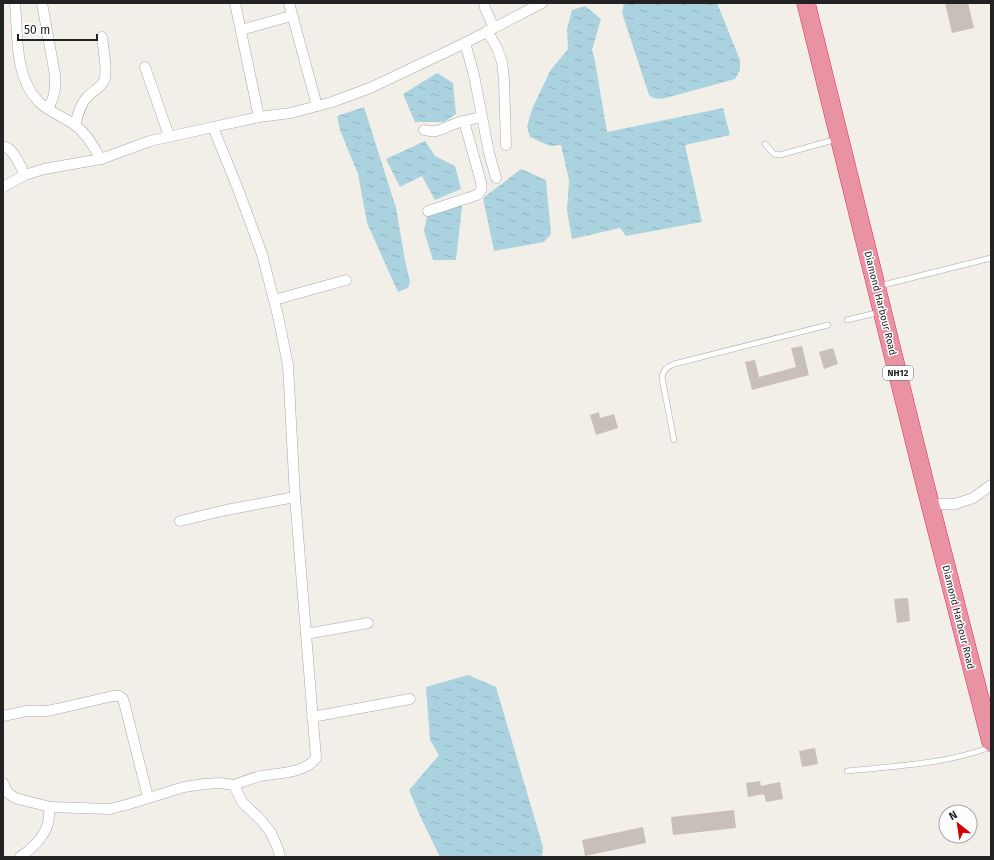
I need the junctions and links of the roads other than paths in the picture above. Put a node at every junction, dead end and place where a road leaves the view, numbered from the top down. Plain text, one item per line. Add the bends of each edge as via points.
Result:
1 (16, 3) edge
2 (42, 3) edge
3 (235, 3) edge
4 (289, 3) edge
5 (484, 3) edge
6 (542, 3) edge
7 (806, 3) edge
8 (291, 16) junction
9 (241, 30) junction
10 (491, 30) junction
11 (102, 37) dead end
12 (465, 43) junction
13 (144, 67) dead end
14 (317, 106) junction
15 (48, 109) junction
16 (259, 117) junction
17 (481, 117) junction
18 (464, 121) junction
19 (75, 125) junction
20 (213, 127) junction
21 (424, 130) dead end
22 (169, 136) junction
23 (840, 138) junction
24 (765, 144) dead end
25 (506, 145) dead end
26 (3, 146) edge
27 (101, 159) junction
28 (25, 175) junction
29 (496, 178) dead end
30 (3, 187) edge
31 (428, 211) dead end
32 (991, 258) edge
33 (346, 280) dead end
34 (877, 287) junction
35 (274, 300) junction
36 (883, 311) junction
37 (847, 320) dead end
38 (828, 325) dead end
39 (674, 440) dead end
40 (991, 485) edge
41 (295, 497) junction
42 (930, 504) junction
43 (180, 521) dead end
44 (368, 623) dead end
45 (306, 634) junction
46 (410, 699) dead end
47 (3, 716) edge
48 (312, 716) junction
49 (991, 742) edge
50 (991, 747) edge
51 (847, 772) dead end
52 (3, 783) edge
53 (234, 785) junction
54 (148, 797) junction
55 (50, 807) junction
56 (20, 857) edge
57 (280, 857) edge

1 - 15 street via 18,51 24,76 30,92
2 - 15 street via 55,75 53,98
3 - 9 street
4 - 8 street
5 - 10 street
6 - 10 street
7 - 23 highway, Diamond Harbour Road / NH12
8 - 9 street
8 - 14 street
9 - 16 street
10 - 12 street
10 - 25 street via 502,62
11 - 19 street via 104,80 82,104
12 - 14 street via 370,88
12 - 17 street via 474,75
13 - 22 street
14 - 16 street
15 - 19 street
16 - 20 street
17 - 18 street
17 - 29 street
18 - 21 street via 432,132
18 - 31 street via 482,188 477,195
19 - 27 street via 86,134
20 - 22 street
20 - 35 street via 262,254
22 - 27 street
23 - 24 lane via 780,155 774,154
23 - 34 highway, Diamond Harbour Road / NH12
26 - 28 street via 11,151
27 - 28 street
28 - 30 street
32 - 34 lane
33 - 35 street
34 - 36 highway, Diamond Harbour Road / NH12
35 - 41 street via 288,365
36 - 37 lane
36 - 42 highway, Diamond Harbour Road / NH12
38 - 39 lane via 674,364 667,368 662,378
40 - 42 street via 973,498 955,504
41 - 43 street
41 - 45 street
42 - 49 highway, Diamond Harbour Road / NH12
44 - 45 street
45 - 48 street
46 - 48 street
47 - 54 street via 27,711 47,711 119,696 123,699
48 - 53 street via 316,758 312,764
50 - 51 lane via 946,760
52 - 55 street via 8,793 15,798
53 - 54 street via 204,784
53 - 57 street via 242,802 261,820 270,833
54 - 55 street via 110,808
55 - 56 street via 44,832 29,851

